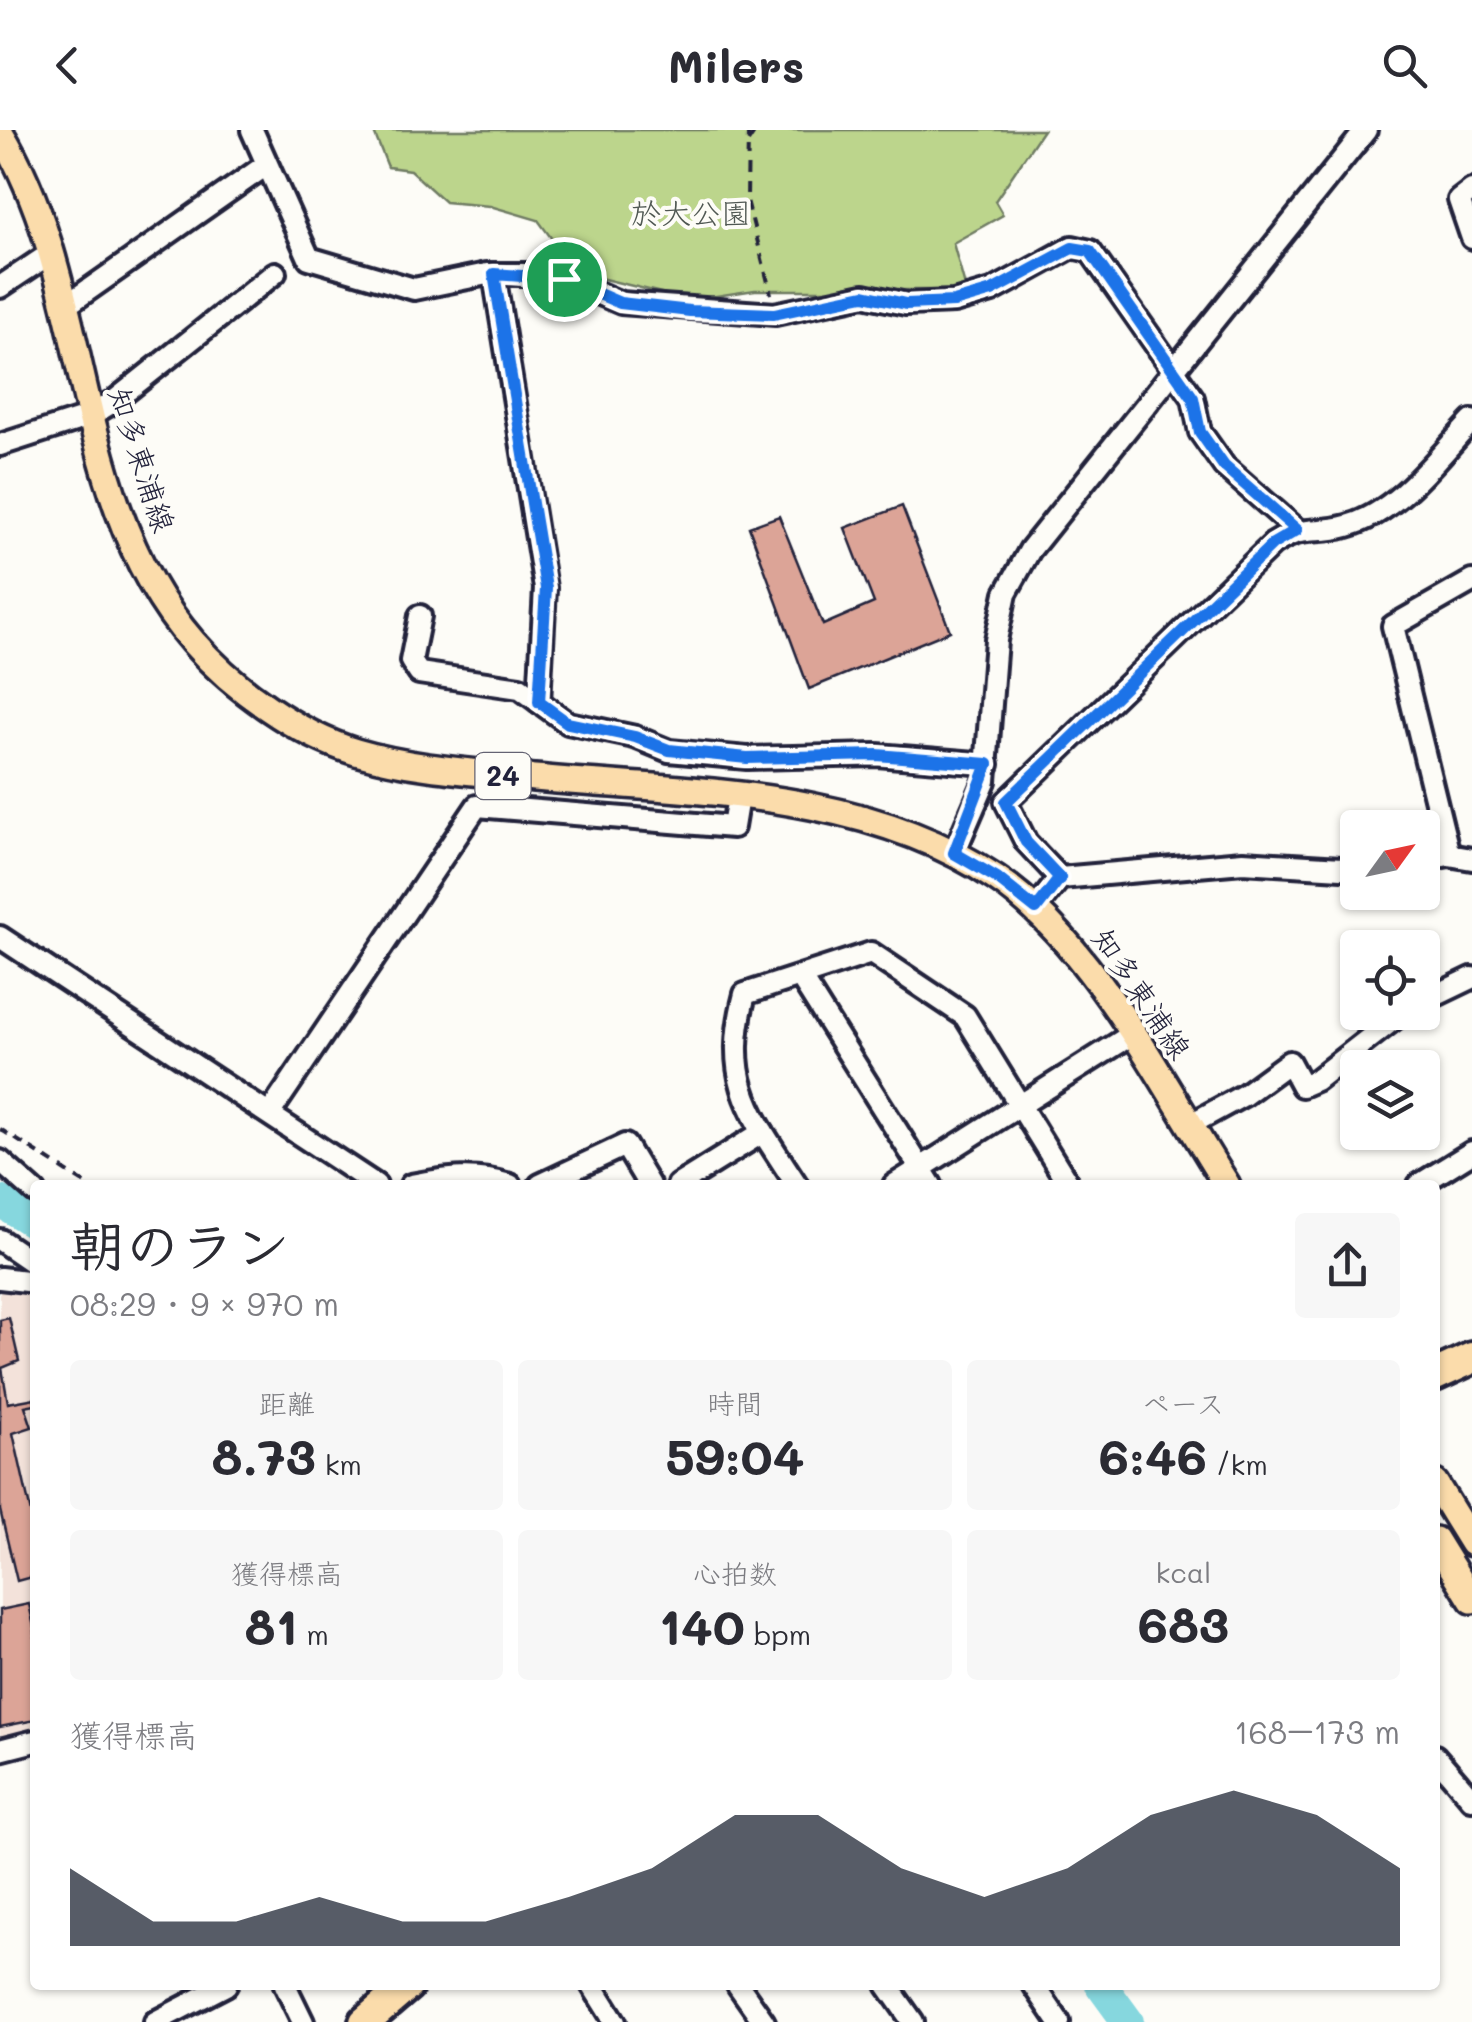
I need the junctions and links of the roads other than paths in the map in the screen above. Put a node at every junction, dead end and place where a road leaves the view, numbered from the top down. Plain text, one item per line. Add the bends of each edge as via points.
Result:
1 (252, 130) edge
2 (1366, 130) edge
3 (7, 134) edge
4 (266, 165) junction
5 (1472, 190) edge
6 (1472, 238) edge
7 (51, 253) junction
8 (275, 273) dead end
9 (494, 274) junction
10 (0, 287) edge
11 (64, 307) junction
12 (1175, 370) junction
13 (90, 416) junction
14 (1472, 421) edge
15 (0, 445) edge
16 (1297, 530) junction
17 (1472, 581) edge
18 (420, 616) dead end
19 (539, 702) junction
20 (988, 764) junction
21 (738, 796) junction
22 (954, 853) junction
23 (1449, 855) junction
24 (1440, 857) edge
25 (1472, 859) edge
26 (1340, 868) edge
27 (1060, 878) junction
28 (1036, 909) junction
29 (0, 936) edge
30 (801, 978) junction
31 (1472, 978) edge
32 (1440, 993) edge
33 (1380, 1030) edge
34 (1131, 1036) junction
35 (1020, 1107) junction
36 (270, 1114) junction
37 (1189, 1125) junction
38 (763, 1132) junction
39 (1472, 1152) edge
40 (0, 1161) edge
41 (925, 1177) edge
42 (369, 1180) edge
43 (439, 1180) edge
44 (496, 1180) edge
45 (551, 1180) edge
46 (646, 1180) edge
47 (686, 1180) edge
48 (795, 1180) edge
49 (1066, 1180) edge
50 (1224, 1180) edge
51 (1427, 1180) edge
52 (30, 1188) edge
53 (0, 1240) edge
54 (30, 1261) edge
55 (0, 1278) edge
56 (30, 1281) edge
57 (1472, 1358) edge
58 (1440, 1373) edge
59 (1440, 1491) edge
60 (1472, 1543) edge
61 (1440, 1548) edge
62 (1472, 1600) edge
63 (30, 1741) edge
64 (0, 1750) edge
65 (1440, 1762) edge
66 (1472, 1800) edge
67 (216, 1990) edge
68 (287, 1990) edge
69 (402, 1990) edge
70 (595, 1990) edge
71 (742, 1990) edge
72 (891, 1990) edge
73 (1037, 1990) edge
74 (155, 2022) edge
75 (303, 2022) edge
76 (365, 2022) edge
77 (614, 2022) edge
78 (764, 2022) edge
79 (913, 2022) edge
80 (1059, 2022) edge

1 - 4 street
2 - 12 street
3 - 7 main road, 知多東浦線 / 24
4 - 9 street via 310,258 324,266 414,290
4 - 11 street
5 - 6 street via 1459,200
7 - 10 street
7 - 11 main road, 知多東浦線 / 24
8 - 13 street
9 - 12 street via 564,279 620,303 774,314 864,295 906,304 954,302 992,291 1072,248 1090,251
9 - 19 street via 546,588
11 - 13 main road, 知多東浦線 / 24
12 - 16 street via 1193,398 1200,432 1224,466
12 - 20 street via 1030,550 1006,594 996,640
13 - 15 street
13 - 21 main road, 知多東浦線 / 24 via 136,553 192,641 237,684 316,734 354,752 480,774
14 - 16 street via 1384,508 1348,526
16 - 27 street via 1273,544 1006,802 1026,842
17 - 23 street via 1393,626
18 - 19 street via 411,661 419,673 520,688
19 - 20 street via 568,723 669,750
20 - 22 street
21 - 22 main road, 知多東浦線 / 24 via 875,820
21 - 36 street via 733,827 477,806
22 - 28 main road, 知多東浦線 / 24
23 - 24 street
23 - 25 street
26 - 27 street via 1243,862
27 - 28 street
28 - 34 main road, 知多東浦線 / 24 via 1076,950
29 - 36 street
30 - 35 street via 871,953 965,1016
30 - 38 street via 745,994 735,1032 735,1072
30 - 41 street
31 - 32 street
33 - 37 street via 1316,1080 1302,1086 1289,1062
34 - 35 street
34 - 37 main road, 知多東浦線 / 24
35 - 41 street
35 - 49 street
36 - 42 street
37 - 50 main road, 知多東浦線 / 24
38 - 47 street
38 - 48 street
39 - 51 street
40 - 52 street
43 - 44 street
45 - 46 street via 625,1145
53 - 54 street
55 - 56 street
57 - 58 highway
59 - 60 main road
61 - 62 main road
63 - 64 street
65 - 66 street
67 - 74 street
68 - 75 street
69 - 76 highway
70 - 77 street
71 - 78 street
72 - 79 street
73 - 80 street

